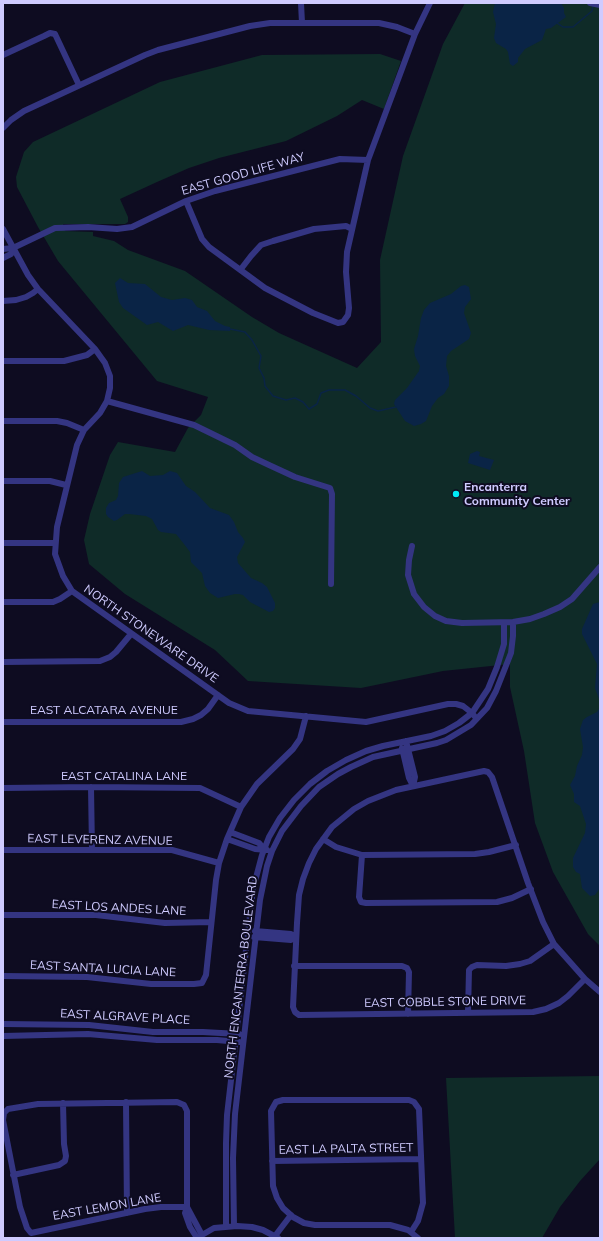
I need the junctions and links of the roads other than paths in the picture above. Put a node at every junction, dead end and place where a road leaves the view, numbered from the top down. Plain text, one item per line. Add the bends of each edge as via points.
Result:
1 (302, 3) edge
2 (430, 3) edge
3 (590, 3) edge
4 (600, 5) edge
5 (302, 23) junction
6 (415, 34) junction
7 (3, 55) edge
8 (79, 85) junction
9 (3, 128) edge
10 (368, 160) junction
11 (186, 201) junction
12 (3, 228) edge
13 (352, 229) junction
14 (13, 248) junction
15 (3, 249) edge
16 (3, 258) edge
17 (241, 270) junction
18 (38, 288) junction
19 (3, 301) edge
20 (95, 349) junction
21 (3, 361) edge
22 (107, 401) junction
23 (3, 421) edge
24 (84, 430) junction
25 (3, 481) edge
26 (66, 486) junction
27 (55, 542) junction
28 (3, 543) edge
29 (412, 546) dead end
30 (600, 567) edge
31 (331, 584) dead end
32 (72, 591) junction
33 (3, 602) edge
34 (513, 622) junction
35 (504, 623) junction
36 (131, 634) junction
37 (3, 662) edge
38 (218, 695) junction
39 (472, 713) junction
40 (306, 716) junction
41 (476, 718) junction
42 (3, 722) edge
43 (404, 741) junction
44 (406, 750) junction
45 (413, 786) junction
46 (91, 787) junction
47 (3, 788) edge
48 (241, 807) junction
49 (230, 832) junction
50 (227, 839) junction
51 (323, 839) junction
52 (516, 845) junction
53 (264, 849) junction
54 (3, 850) edge
55 (92, 850) junction
56 (272, 851) junction
57 (362, 855) junction
58 (219, 863) junction
59 (531, 889) junction
60 (3, 915) edge
61 (211, 922) junction
62 (249, 933) junction
63 (257, 934) junction
64 (296, 937) junction
65 (554, 944) junction
66 (294, 966) junction
67 (3, 976) edge
68 (585, 979) junction
69 (600, 992) edge
70 (468, 1013) junction
71 (408, 1014) junction
72 (3, 1024) edge
73 (19, 1024) junction
74 (237, 1034) junction
75 (245, 1035) junction
76 (3, 1036) edge
77 (20, 1036) junction
78 (236, 1042) junction
79 (244, 1042) junction
80 (126, 1102) junction
81 (64, 1103) junction
82 (4, 1113) edge
83 (421, 1159) junction
84 (272, 1161) junction
85 (14, 1175) junction
86 (187, 1207) junction
87 (127, 1213) junction
88 (290, 1215) junction
89 (226, 1226) junction
90 (235, 1226) junction
91 (411, 1232) junction
92 (200, 1237) edge
93 (276, 1237) edge
94 (418, 1238) edge

1 - 5 street
2 - 6 street
3 - 4 street
5 - 6 street via 379,23
5 - 8 street via 260,24 158,50
6 - 10 street
7 - 8 street via 50,33 55,34
8 - 9 street via 24,111
10 - 11 street, EAST GOOD LIFE WAY via 340,159 239,184
10 - 13 street
11 - 14 street, EAST GOOD LIFE WAY via 132,227 55,228
11 - 17 street via 202,239 209,248
12 - 14 street, NORTH STONEWARE DRIVE
13 - 17 street via 336,226 314,229 261,245
13 - 17 street via 346,272 349,308 343,322 338,323 292,302 265,288
14 - 15 street, EAST GOOD LIFE WAY
14 - 16 street, EAST GOOD LIFE WAY via 11,254
14 - 18 street, NORTH STONEWARE DRIVE
18 - 19 street via 26,297
18 - 20 street, NORTH STONEWARE DRIVE
20 - 21 street via 87,355 64,362
20 - 22 street, NORTH STONEWARE DRIVE via 110,376
22 - 24 street, NORTH STONEWARE DRIVE
22 - 31 street via 194,425 269,465 295,477 330,488
23 - 24 street via 63,422
24 - 26 street, NORTH STONEWARE DRIVE via 77,445
25 - 26 street via 50,481
26 - 27 street, NORTH STONEWARE DRIVE
27 - 28 street
27 - 32 street, NORTH STONEWARE DRIVE via 58,562
29 - 35 street via 408,560 408,575 414,594 424,608 446,621
30 - 34 street via 572,599 560,607 530,619
32 - 33 street via 53,602
32 - 36 street, NORTH STONEWARE DRIVE
34 - 35 street
34 - 41 street, NORTH ENCANTERRA BOULEVARD via 512,645 504,670 491,701
35 - 39 street, NORTH ENCANTERRA BOULEVARD via 504,644 497,667 488,689
36 - 37 street via 116,652 100,661
36 - 38 street, NORTH STONEWARE DRIVE
38 - 40 street, NORTH STONEWARE DRIVE via 229,704 248,711
38 - 42 street, EAST ALCATARA AVENUE via 201,715 181,722
39 - 40 street, NORTH STONEWARE DRIVE via 463,706 448,704 366,722
39 - 41 street, NORTH STONEWARE DRIVE
39 - 43 street, NORTH ENCANTERRA BOULEVARD via 445,731
40 - 48 street via 300,739 293,749 257,784
41 - 44 street, NORTH ENCANTERRA BOULEVARD via 446,740
43 - 44 street
43 - 53 street, NORTH ENCANTERRA BOULEVARD via 366,751 346,760 310,784 280,818
44 - 45 street via 408,778
44 - 56 street, NORTH ENCANTERRA BOULEVARD via 373,758 351,767 319,787 291,818
45 - 51 street via 379,796 354,809 332,827
45 - 52 street via 488,772
46 - 47 street, EAST CATALINA LANE
46 - 48 street, EAST CATALINA LANE via 200,788
46 - 55 street
48 - 49 street
49 - 50 street
49 - 53 street via 259,843
50 - 53 street via 255,849
50 - 58 street
51 - 57 street via 336,847
51 - 64 street via 303,879 299,895
52 - 57 street via 475,854
52 - 59 street
53 - 56 street
53 - 62 street, NORTH ENCANTERRA BOULEVARD via 253,889
54 - 55 street, EAST LEVERENZ AVENUE
55 - 58 street, EAST LEVERENZ AVENUE via 172,850
56 - 63 street, NORTH ENCANTERRA BOULEVARD via 263,882
57 - 59 street via 359,897 361,902 497,902
58 - 61 street
59 - 65 street
60 - 61 street, EAST LOS ANDES LANE via 96,915 165,923
61 - 67 street, EAST SANTA LUCIA LANE via 206,974 202,983 151,984 87,977
62 - 63 street
62 - 74 street, NORTH ENCANTERRA BOULEVARD
63 - 64 street via 290,940
63 - 75 street, NORTH ENCANTERRA BOULEVARD
64 - 66 street
65 - 68 street
65 - 70 street via 530,961 520,964 472,967 469,970
66 - 71 street via 407,968
66 - 71 street, EAST COBBLE STONE DRIVE via 293,1007 294,1012 300,1015
68 - 69 street
68 - 70 street, EAST COBBLE STONE DRIVE via 559,1003 546,1009 533,1012
70 - 71 street, EAST COBBLE STONE DRIVE
72 - 73 street, EAST ALGRAVE PLACE
73 - 74 street, EAST ALGRAVE PLACE via 88,1025 154,1032
73 - 77 street
74 - 75 street, EAST ALGRAVE PLACE
74 - 78 street, NORTH ENCANTERRA BOULEVARD
75 - 79 street, NORTH ENCANTERRA BOULEVARD
76 - 77 street, EAST ALGRAVE PLACE
77 - 78 street, EAST ALGRAVE PLACE via 88,1034 157,1040
78 - 79 street, EAST ALGRAVE PLACE
78 - 89 street, NORTH ENCANTERRA BOULEVARD via 226,1126
79 - 90 street, NORTH ENCANTERRA BOULEVARD via 233,1139
80 - 81 street
80 - 86 street via 177,1102 184,1105 187,1111
80 - 87 street
81 - 82 street via 21,1106 8,1109
81 - 85 street via 65,1161 59,1166
82 - 85 street via 3,1120
83 - 84 street, EAST LA PALTA STREET
83 - 84 street via 419,1109 414,1102 283,1100 276,1102 271,1111
83 - 91 street via 423,1203
84 - 88 street via 273,1186 277,1198
85 - 87 street, EAST LEMON LANE via 27,1228 31,1233
86 - 87 street, EAST LEMON LANE via 161,1207
86 - 92 street via 187,1221
88 - 91 street via 304,1223 315,1225 390,1225
88 - 93 street
89 - 90 street
89 - 92 street via 214,1228
90 - 93 street via 252,1227
91 - 94 street

